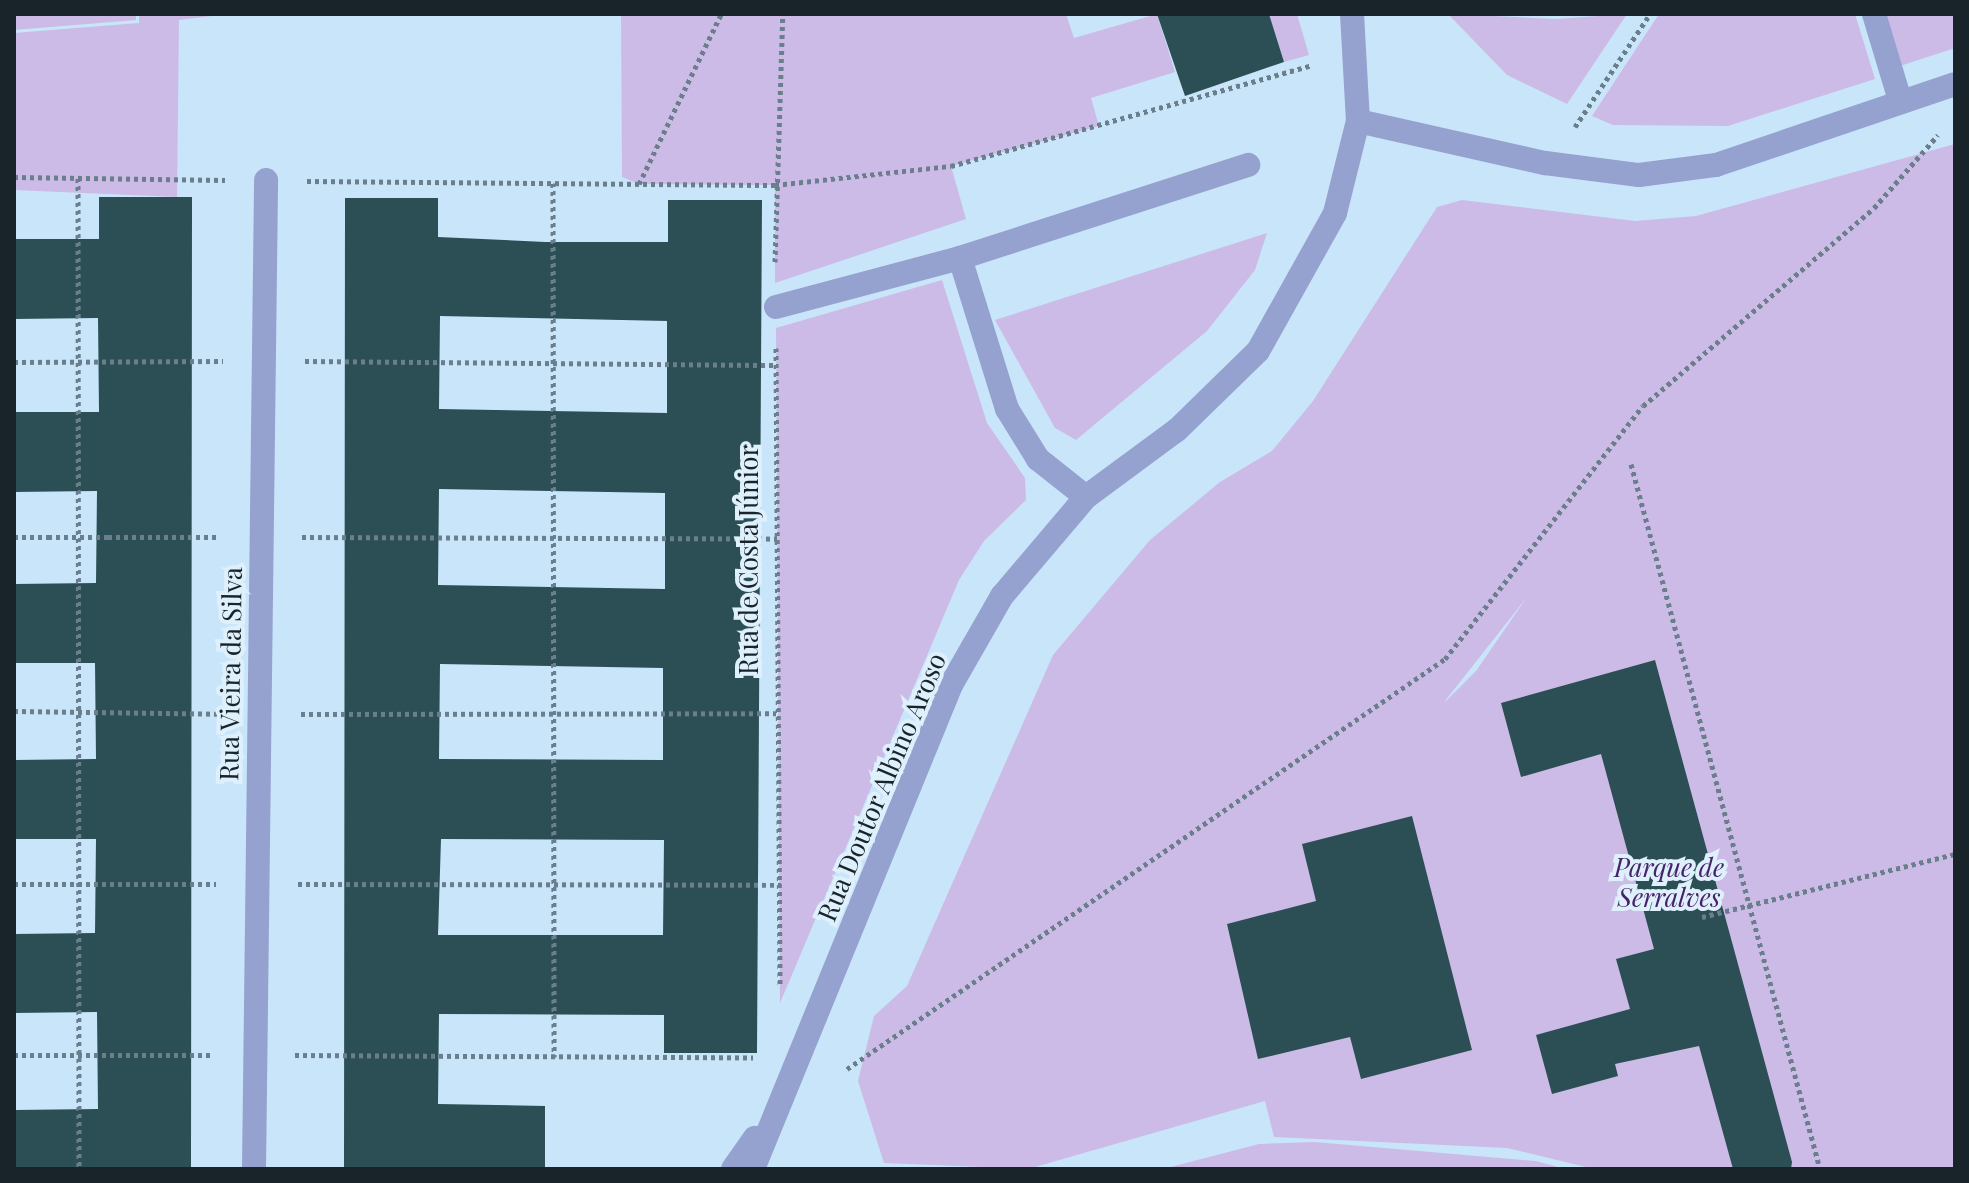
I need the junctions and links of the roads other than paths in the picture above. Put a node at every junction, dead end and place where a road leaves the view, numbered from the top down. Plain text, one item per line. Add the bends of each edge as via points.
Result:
1 (1352, 14) edge
2 (1874, 14) edge
3 (1955, 84) edge
4 (1900, 100) junction
5 (1358, 121) junction
6 (1248, 165) dead end
7 (266, 180) road end
8 (960, 258) junction
9 (776, 307) road end
10 (1086, 497) junction
11 (774, 1104) junction
12 (254, 1169) edge
13 (733, 1169) edge
14 (753, 1169) edge

1 - 5 street, Rua Doutor Albino Aroso
2 - 4 street
3 - 4 street
4 - 5 street via 1716,165 1639,175 1545,163
5 - 10 street, Rua Doutor Albino Aroso via 1335,213 1258,351 1177,430
6 - 8 street
7 - 12 street, Rua Vieira da Silva
8 - 9 street
8 - 10 street via 1007,409 1038,459
10 - 11 street, Rua Doutor Albino Aroso via 1002,596 951,685
11 - 13 street
11 - 14 street, Rua Doutor Albino Aroso

